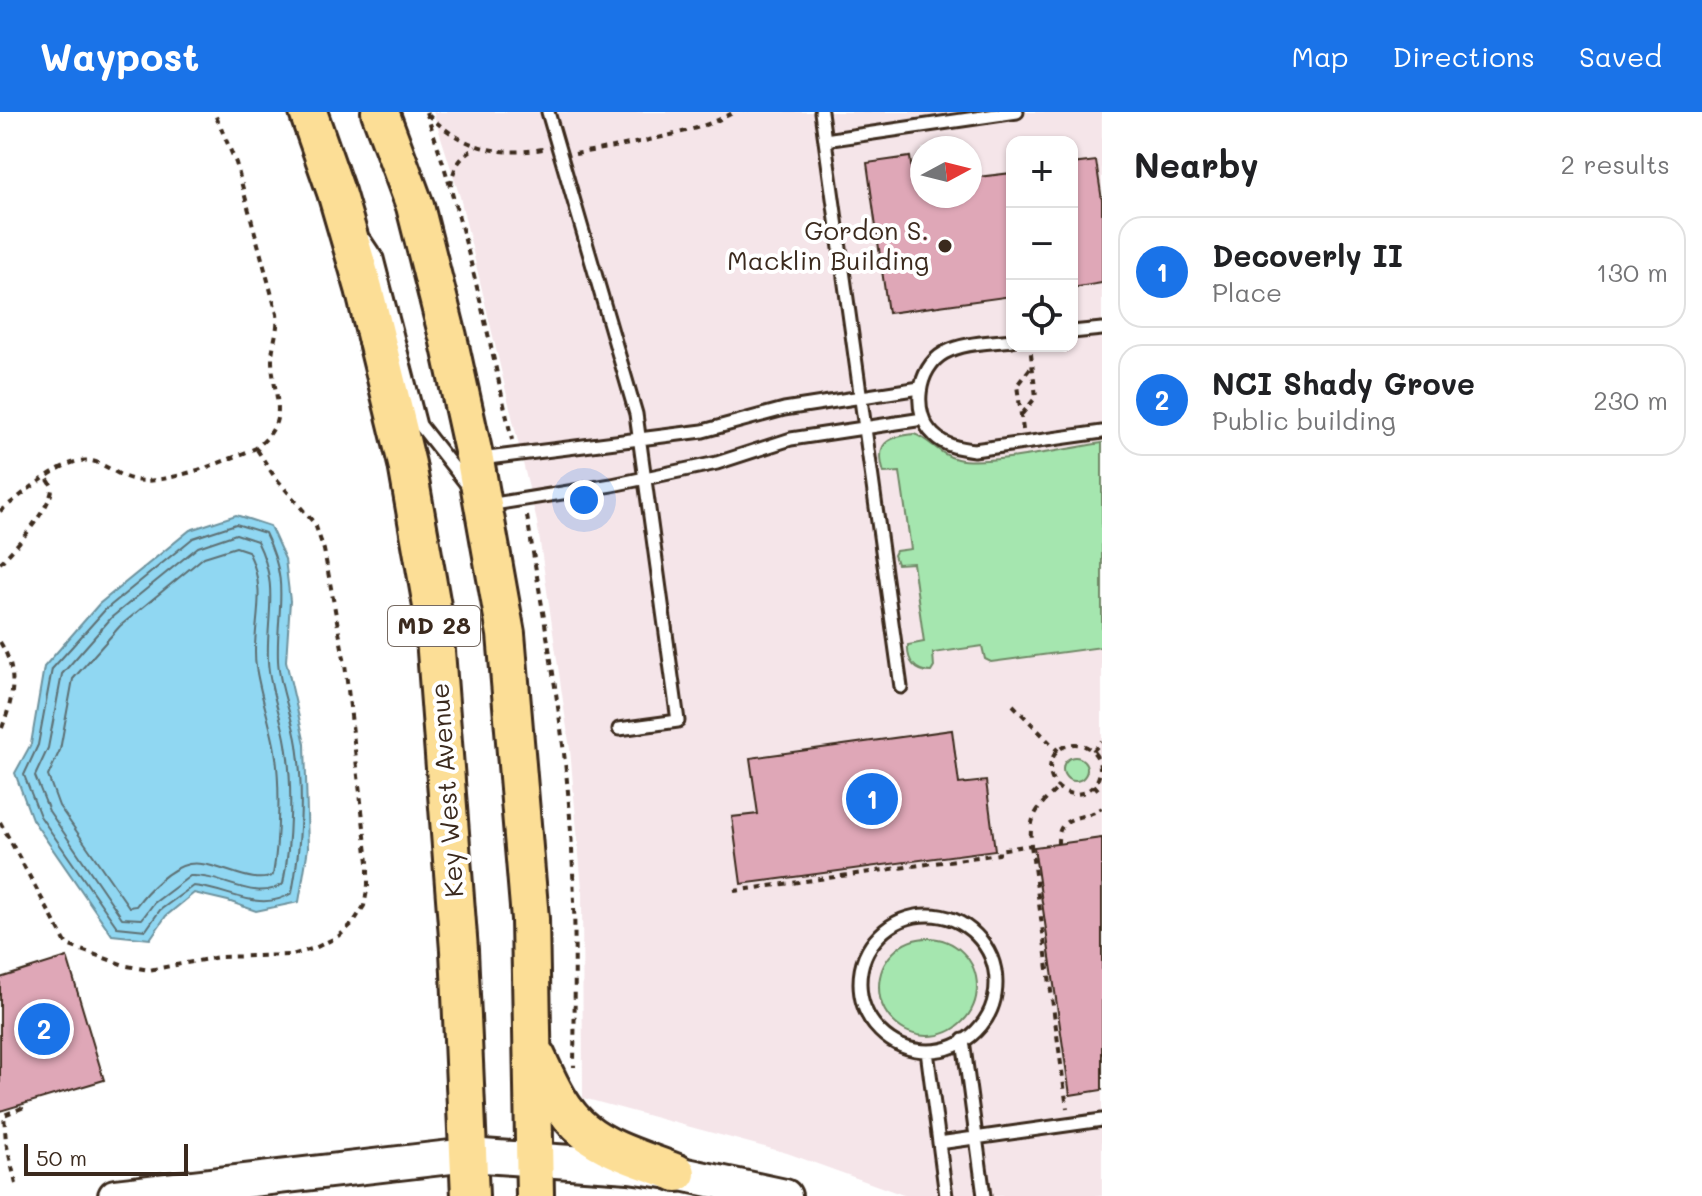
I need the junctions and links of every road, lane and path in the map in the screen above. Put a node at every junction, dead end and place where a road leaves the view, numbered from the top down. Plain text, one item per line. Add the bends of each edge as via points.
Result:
1 (214, 112) edge
2 (308, 112) edge
3 (380, 112) edge
4 (426, 112) edge
5 (548, 112) edge
6 (734, 112) edge
7 (821, 112) edge
8 (1017, 112) edge
9 (825, 140) junction
10 (476, 147) junction
11 (558, 151) junction
12 (451, 190) dead end
13 (336, 192) junction
14 (1102, 329) edge
15 (1078, 331) edge
16 (1006, 341) edge
17 (1031, 352) edge
18 (1032, 366) junction
19 (920, 388) junction
20 (860, 396) junction
21 (1021, 415) junction
22 (923, 419) junction
23 (864, 427) junction
24 (1102, 432) edge
25 (640, 439) junction
26 (1025, 443) junction
27 (256, 448) junction
28 (475, 460) junction
29 (645, 476) junction
30 (47, 478) junction
31 (484, 505) junction
32 (0, 511) edge
33 (0, 563) edge
34 (0, 642) edge
35 (901, 687) dead end
36 (1013, 705) dead end
37 (619, 729) dead end
38 (0, 733) edge
39 (1102, 741) edge
40 (1058, 751) junction
41 (1092, 751) junction
42 (1094, 785) junction
43 (1058, 788) junction
44 (1102, 794) edge
45 (1102, 808) edge
46 (0, 822) edge
47 (1058, 844) dead end
48 (1031, 845) junction
49 (734, 891) dead end
50 (963, 1040) junction
51 (533, 1048) junction
52 (927, 1051) junction
53 (21, 1105) dead end
54 (1067, 1108) dead end
55 (1102, 1120) edge
56 (978, 1138) junction
57 (939, 1143) junction
58 (468, 1155) junction
59 (535, 1158) junction
60 (677, 1173) junction
61 (16, 1184) dead end
62 (115, 1196) edge
63 (470, 1196) edge
64 (535, 1196) edge
65 (785, 1196) edge
66 (946, 1196) edge
67 (984, 1196) edge

1 - 27 path via 236,163 278,325 272,361 278,416
2 - 13 main road, Key West Avenue / MD 28
3 - 28 main road, MD 28 via 415,206
4 - 10 path
5 - 11 lane
6 - 11 path via 688,130 573,154
7 - 9 lane
8 - 9 lane
9 - 20 lane
10 - 11 path
10 - 12 path via 460,159
11 - 25 lane
13 - 31 lane via 377,258 420,425
13 - 58 main road, Key West Avenue / MD 28 via 407,464 433,612 457,920
14 - 15 lane
16 - 19 lane via 944,353
17 - 18 path
18 - 21 path via 1017,385
18 - 21 path via 1036,397
19 - 20 lane
19 - 22 lane
20 - 23 lane
20 - 25 lane via 703,431
21 - 26 path
22 - 23 lane
22 - 26 lane via 931,433 955,448
23 - 29 lane via 791,439 717,463
23 - 35 lane
24 - 26 lane
25 - 28 lane
25 - 29 lane
27 - 30 path via 153,481 131,480 85,460 65,465
27 - 46 path via 315,524 324,550 345,664 368,862 367,897 359,915 339,936 292,955 219,957 149,970 127,966 67,945
28 - 31 main road, MD 28
29 - 31 lane
29 - 37 lane via 678,721
30 - 32 path
30 - 33 path via 51,494
31 - 51 main road, MD 28 via 506,634 530,919
34 - 38 path via 14,682
36 - 40 path
39 - 41 path
40 - 41 path via 1073,744
40 - 43 path via 1050,765
41 - 42 path via 1100,769
42 - 43 path via 1073,795
42 - 44 path
43 - 48 path via 1037,807
45 - 47 path via 1069,819
48 - 49 path
48 - 54 path
50 - 52 lane
50 - 52 lane via 985,1020 994,1000 996,975 990,955 978,936 959,922 934,914 910,916 891,925 866,953 860,975 862,999 872,1022 887,1037
50 - 56 lane
51 - 59 main road, MD 28
51 - 60 main road via 551,1088 586,1132
52 - 57 lane
53 - 61 path via 4,1115
55 - 56 lane
56 - 57 lane
56 - 67 lane
57 - 66 lane
58 - 59 street
58 - 62 street
58 - 63 main road, Key West Avenue / MD 28
59 - 60 street
59 - 64 main road, MD 28
60 - 65 street

